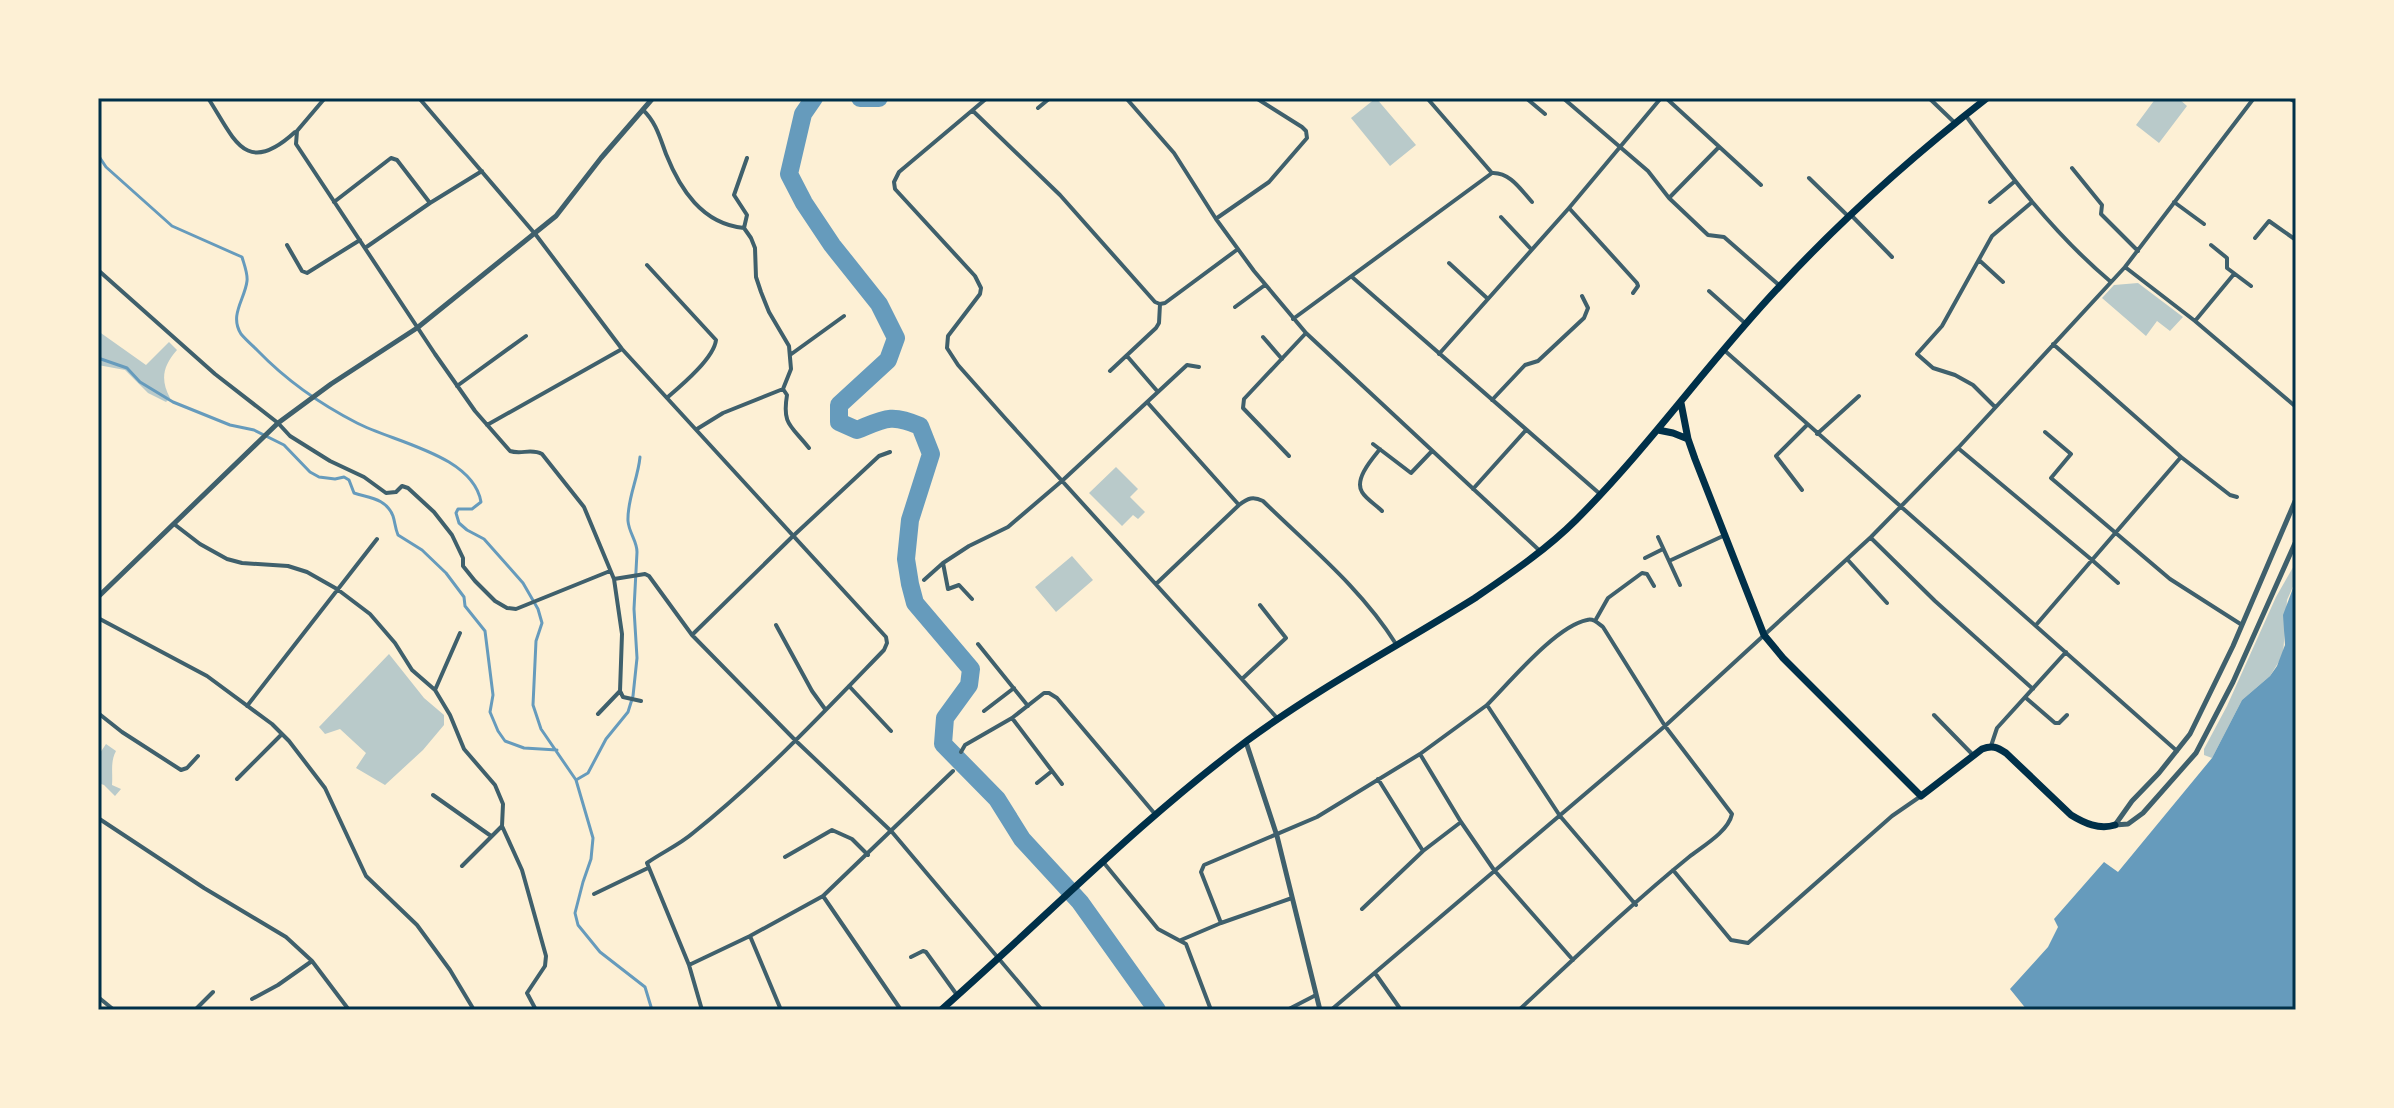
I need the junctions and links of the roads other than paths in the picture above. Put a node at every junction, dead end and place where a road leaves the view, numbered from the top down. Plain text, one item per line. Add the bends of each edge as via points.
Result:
1 (208, 98) edge
2 (325, 98) edge
3 (419, 98) edge
4 (653, 98) edge
5 (987, 98) edge
6 (1050, 98) edge
7 (1126, 98) edge
8 (1256, 98) edge
9 (1427, 98) edge
10 (1526, 98) edge
11 (1563, 98) edge
12 (1664, 98) edge
13 (1929, 98) edge
14 (1987, 98) edge
15 (2254, 98) edge
16 (2288, 98) edge
17 (2296, 102) edge
18 (1038, 108) dead end
19 (643, 110) junction
20 (973, 111) junction
21 (1545, 114) dead end
22 (1965, 115) junction
23 (1955, 123) junction
24 (297, 131) junction
25 (1620, 147) junction
26 (1719, 147) junction
27 (747, 158) dead end
28 (2072, 168) dead end
29 (482, 171) junction
30 (1492, 173) junction
31 (1809, 178) dead end
32 (2014, 182) junction
33 (1761, 185) dead end
34 (1669, 198) junction
35 (334, 202) junction
36 (1532, 202) dead end
37 (1990, 202) dead end
38 (2174, 202) junction
39 (430, 203) junction
40 (2031, 203) junction
41 (1569, 208) junction
42 (1850, 216) junction
43 (1501, 217) dead end
44 (1216, 219) junction
45 (2204, 224) dead end
46 (744, 228) junction
47 (536, 235) junction
48 (2255, 238) dead end
49 (360, 240) junction
50 (2296, 240) edge
51 (287, 245) dead end
52 (2211, 245) dead end
53 (365, 248) junction
54 (1238, 248) junction
55 (1531, 249) junction
56 (2138, 251) junction
57 (1892, 257) dead end
58 (1979, 260) junction
59 (1449, 263) dead end
60 (647, 265) dead end
61 (2125, 267) junction
62 (98, 270) edge
63 (2234, 274) junction
64 (1352, 277) junction
65 (2003, 282) dead end
66 (2111, 282) junction
67 (1265, 285) junction
68 (1780, 286) junction
69 (2251, 286) dead end
70 (1709, 291) dead end
71 (1633, 293) dead end
72 (1582, 296) dead end
73 (1488, 299) junction
74 (1160, 304) junction
75 (1235, 307) dead end
76 (844, 316) dead end
77 (1293, 319) junction
78 (2195, 321) junction
79 (1746, 324) junction
80 (417, 328) junction
81 (1306, 333) junction
82 (526, 336) dead end
83 (1263, 337) dead end
84 (2053, 344) junction
85 (622, 349) junction
86 (1724, 350) junction
87 (1439, 354) junction
88 (790, 355) junction
89 (1127, 356) junction
90 (1282, 359) junction
91 (1199, 367) dead end
92 (1110, 371) dead end
93 (457, 386) junction
94 (783, 389) junction
95 (1158, 392) junction
96 (1859, 396) dead end
97 (668, 397) junction
98 (1492, 400) junction
99 (1147, 402) junction
100 (1681, 403) junction
101 (1995, 407) junction
102 (2296, 407) edge
103 (278, 423) junction
104 (487, 425) junction
105 (1807, 425) junction
106 (697, 429) junction
107 (1526, 430) junction
108 (1658, 430) junction
109 (2045, 432) dead end
110 (1817, 434) junction
111 (1688, 439) junction
112 (1373, 444) dead end
113 (809, 448) dead end
114 (1958, 448) junction
115 (1380, 449) junction
116 (1432, 451) junction
117 (890, 452) dead end
118 (1289, 456) dead end
119 (2181, 457) junction
120 (1063, 480) junction
121 (1473, 489) junction
122 (1802, 490) dead end
123 (1600, 494) junction
124 (2237, 497) dead end
125 (2296, 499) edge
126 (1239, 505) junction
127 (1901, 507) junction
128 (1382, 511) dead end
129 (174, 524) junction
130 (2115, 533) junction
131 (1723, 536) junction
132 (792, 537) junction
133 (1658, 537) dead end
134 (1871, 537) junction
135 (377, 539) dead end
136 (2296, 541) edge
137 (1663, 549) junction
138 (1540, 551) junction
139 (1645, 558) dead end
140 (1847, 559) junction
141 (2092, 560) junction
142 (1669, 561) junction
143 (943, 563) junction
144 (611, 570) junction
145 (614, 579) junction
146 (924, 580) dead end
147 (2118, 583) dead end
148 (1156, 584) junction
149 (1680, 585) dead end
150 (1654, 586) dead end
151 (337, 589) junction
152 (99, 595) edge
153 (972, 599) dead end
154 (1887, 603) dead end
155 (1260, 605) dead end
156 (98, 618) edge
157 (1595, 621) junction
158 (776, 625) dead end
159 (2036, 625) junction
160 (2242, 625) junction
161 (460, 633) dead end
162 (692, 635) junction
163 (1764, 635) junction
164 (978, 644) dead end
165 (1398, 646) junction
166 (2066, 652) junction
167 (1242, 679) junction
168 (849, 686) junction
169 (1014, 688) junction
170 (2033, 689) junction
171 (435, 690) junction
172 (620, 691) junction
173 (2025, 697) junction
174 (641, 701) dead end
175 (1487, 705) junction
176 (247, 706) junction
177 (1028, 706) junction
178 (825, 709) junction
179 (984, 711) dead end
180 (98, 713) edge
181 (598, 714) dead end
182 (1934, 715) dead end
183 (2067, 715) dead end
184 (1012, 718) junction
185 (1278, 719) junction
186 (1665, 726) junction
187 (891, 731) dead end
188 (282, 734) junction
189 (796, 741) junction
190 (1246, 742) junction
191 (1991, 746) junction
192 (2177, 751) junction
193 (961, 752) dead end
194 (1420, 754) junction
195 (198, 756) dead end
196 (1974, 756) junction
197 (953, 771) dead end
198 (1052, 771) junction
199 (237, 779) dead end
200 (1378, 779) junction
201 (1037, 783) dead end
202 (1062, 784) dead end
203 (433, 795) dead end
204 (1921, 796) junction
205 (2132, 801) junction
206 (2143, 813) junction
207 (1155, 814) junction
208 (1560, 816) junction
209 (98, 818) edge
210 (1461, 822) junction
211 (2115, 825) junction
212 (502, 826) junction
213 (892, 832) junction
214 (491, 836) junction
215 (1277, 836) junction
216 (1423, 851) junction
217 (868, 855) junction
218 (785, 857) dead end
219 (1104, 863) junction
220 (462, 866) dead end
221 (648, 868) junction
222 (1494, 870) junction
223 (1673, 870) junction
224 (594, 894) dead end
225 (823, 896) junction
226 (1292, 898) junction
227 (1636, 905) junction
228 (1362, 909) dead end
229 (1221, 923) junction
230 (750, 936) junction
231 (1181, 940) junction
232 (911, 957) dead end
233 (998, 960) junction
234 (1573, 960) junction
235 (312, 961) junction
236 (689, 965) junction
237 (1375, 973) junction
238 (213, 992) dead end
239 (1316, 995) junction
240 (957, 996) junction
241 (98, 997) edge
242 (252, 999) dead end
243 (114, 1010) edge
244 (195, 1010) edge
245 (349, 1010) edge
246 (474, 1010) edge
247 (536, 1010) edge
248 (702, 1010) edge
249 (781, 1010) edge
250 (901, 1010) edge
251 (941, 1010) edge
252 (1042, 1010) edge
253 (1211, 1010) edge
254 (1287, 1010) edge
255 (1320, 1010) edge
256 (1331, 1010) edge
257 (1401, 1010) edge
258 (1519, 1010) edge

1 - 24 street via 232,137 249,152 275,149
2 - 24 street
3 - 29 street
4 - 19 street
5 - 20 street
6 - 18 street
7 - 44 street via 1174,153
8 - 44 street via 1302,127 1307,138 1269,182
9 - 30 street
10 - 21 street
11 - 25 street
12 - 25 street
12 - 26 street
13 - 23 street
14 - 22 highway
15 - 38 street
16 - 17 street
19 - 46 street via 686,195 716,220
19 - 47 street
20 - 74 street via 1060,195
20 - 120 street via 899,172 895,189 981,288 948,336 947,348
22 - 23 highway
22 - 32 street
23 - 42 highway
24 - 35 street via 296,144
25 - 34 street
25 - 41 street
26 - 33 street
26 - 34 street
27 - 46 street via 734,195 747,215
28 - 56 street via 2102,206 2101,214
29 - 39 street
29 - 47 street
30 - 36 street via 1508,177
30 - 64 street
31 - 42 street
32 - 37 street
32 - 40 street
34 - 68 street via 1708,235 1724,237
35 - 39 street via 391,158
35 - 49 street
38 - 45 street
38 - 56 street
39 - 53 street
40 - 58 street via 1992,236
40 - 66 street
41 - 55 street
41 - 71 street via 1637,283
42 - 57 street
42 - 68 highway
43 - 55 street
44 - 54 street
46 - 88 street via 755,248 761,292
47 - 80 street
47 - 85 street
48 - 50 street via 2269,221
49 - 51 street via 307,273
49 - 53 street
52 - 63 street via 2227,258 2227,268
53 - 80 street
54 - 67 street
54 - 74 street
55 - 73 street
56 - 61 street
58 - 65 street
58 - 101 street via 1942,326 1917,354 1933,368 1973,385
59 - 73 street
60 - 97 street via 716,340 703,362
61 - 66 street
61 - 78 street
62 - 103 street
63 - 69 street
63 - 78 street
64 - 77 street
64 - 87 street
66 - 84 street
67 - 75 street
67 - 77 street
68 - 79 highway
70 - 79 street
72 - 98 street via 1588,308 1584,318 1538,361 1525,365
73 - 87 street
74 - 89 street via 1159,323
76 - 88 street
77 - 81 street
78 - 102 street
79 - 86 highway
80 - 93 street
80 - 103 street
81 - 90 street
81 - 116 street
82 - 93 street
83 - 90 street
84 - 101 street
84 - 119 street
85 - 97 street
85 - 104 street
86 - 100 highway
86 - 105 street
87 - 98 street
88 - 94 street
89 - 92 street
89 - 95 street
90 - 118 street via 1242,403
91 - 95 street via 1187,365
93 - 104 street
94 - 106 street
94 - 113 street via 786,420
95 - 99 street
96 - 110 street
97 - 106 street
98 - 107 street
99 - 120 street
99 - 126 street
100 - 108 highway
100 - 111 highway
101 - 114 street
103 - 129 street
103 - 144 street via 304,446 386,493 405,486 452,535 464,569 507,608 516,609
104 - 144 street via 510,451 539,452 555,468 584,507
105 - 110 street
105 - 122 street via 1776,456
106 - 132 street
107 - 121 street
107 - 123 street
108 - 111 highway
108 - 123 highway
109 - 130 street via 2071,454 2051,478
110 - 127 street
111 - 131 highway
112 - 115 street
114 - 127 street
114 - 141 street
115 - 116 street via 1411,473
115 - 128 street via 1360,487
116 - 121 street
117 - 132 street via 879,456
119 - 124 street
119 - 130 street
120 - 143 street via 1008,527
120 - 148 street
121 - 138 street
123 - 138 highway
125 - 160 street
126 - 148 street
126 - 165 street via 1252,497 1263,501 1364,599
127 - 134 street
127 - 159 street
129 - 151 street via 227,559 294,567
129 - 152 street
130 - 141 street
130 - 160 street via 2184,589
131 - 142 street
131 - 163 highway
132 - 162 street
132 - 168 street via 886,637 884,650
133 - 137 street
134 - 140 street
134 - 170 street
135 - 151 street
136 - 206 street via 2205,738
137 - 139 street
137 - 142 street
138 - 165 highway
140 - 154 street
140 - 163 street
141 - 147 street
141 - 159 street
142 - 149 street
143 - 146 street
143 - 153 street via 948,589 959,585
144 - 145 street
145 - 162 street via 645,574
145 - 172 street via 622,634
148 - 167 street
150 - 157 street via 1642,573 1608,598
151 - 171 street via 370,614 412,670
151 - 176 street
155 - 167 street via 1286,638
156 - 176 street via 207,676
157 - 175 street via 1586,620 1552,639
157 - 186 street
158 - 178 street
159 - 166 street
160 - 192 street via 2206,705
161 - 171 street
162 - 189 street
163 - 186 street
163 - 204 highway
164 - 169 street
165 - 185 highway
166 - 170 street
166 - 192 street
167 - 185 street
168 - 178 street
168 - 187 street
169 - 177 street
169 - 179 street
170 - 173 street
171 - 212 street via 464,749 495,785 503,804
172 - 174 street via 623,697
172 - 181 street
173 - 183 street via 2055,723
173 - 191 street via 1997,728
175 - 194 street
175 - 208 street
176 - 188 street
177 - 184 street
177 - 207 street via 1044,693 1052,694
178 - 189 street
180 - 195 street via 181,770
182 - 196 street
184 - 193 street
184 - 198 street
185 - 190 highway
186 - 208 street
186 - 223 street via 1732,814 1720,832
188 - 199 street
188 - 246 street via 325,788 366,876 417,925
189 - 213 street
189 - 221 street via 690,835 648,862
190 - 207 highway
190 - 215 street
191 - 196 highway
191 - 211 highway via 2006,753 2071,815 2089,824
192 - 205 street
194 - 200 street
194 - 210 street
196 - 204 highway
197 - 213 street
198 - 201 street
198 - 202 street
200 - 215 street
200 - 216 street
203 - 214 street
204 - 223 street via 1748,943 1731,940
205 - 206 street via 2133,812
205 - 211 street
206 - 211 street via 2128,824
207 - 219 highway
208 - 222 street
208 - 227 street
209 - 235 street via 286,937
210 - 216 street
210 - 222 street
212 - 214 street
212 - 247 street via 522,870 546,956 527,993
213 - 217 street
213 - 233 street
214 - 220 street
215 - 226 street
215 - 229 street via 1204,865 1201,872
216 - 228 street
217 - 218 street via 852,839 832,830
217 - 225 street
219 - 231 street via 1158,929
219 - 233 highway
221 - 224 street
221 - 236 street
222 - 234 street
222 - 237 street
223 - 227 street
225 - 230 street
225 - 250 street
226 - 229 street
226 - 239 street
227 - 234 street
229 - 231 street
230 - 236 street
230 - 249 street
231 - 253 street via 1188,946
232 - 240 street via 926,952
233 - 240 highway
233 - 252 street
234 - 258 street
235 - 242 street
235 - 245 street
236 - 248 street
237 - 256 street
237 - 257 street
238 - 244 street
239 - 254 street
239 - 255 street
240 - 251 highway
241 - 243 street

